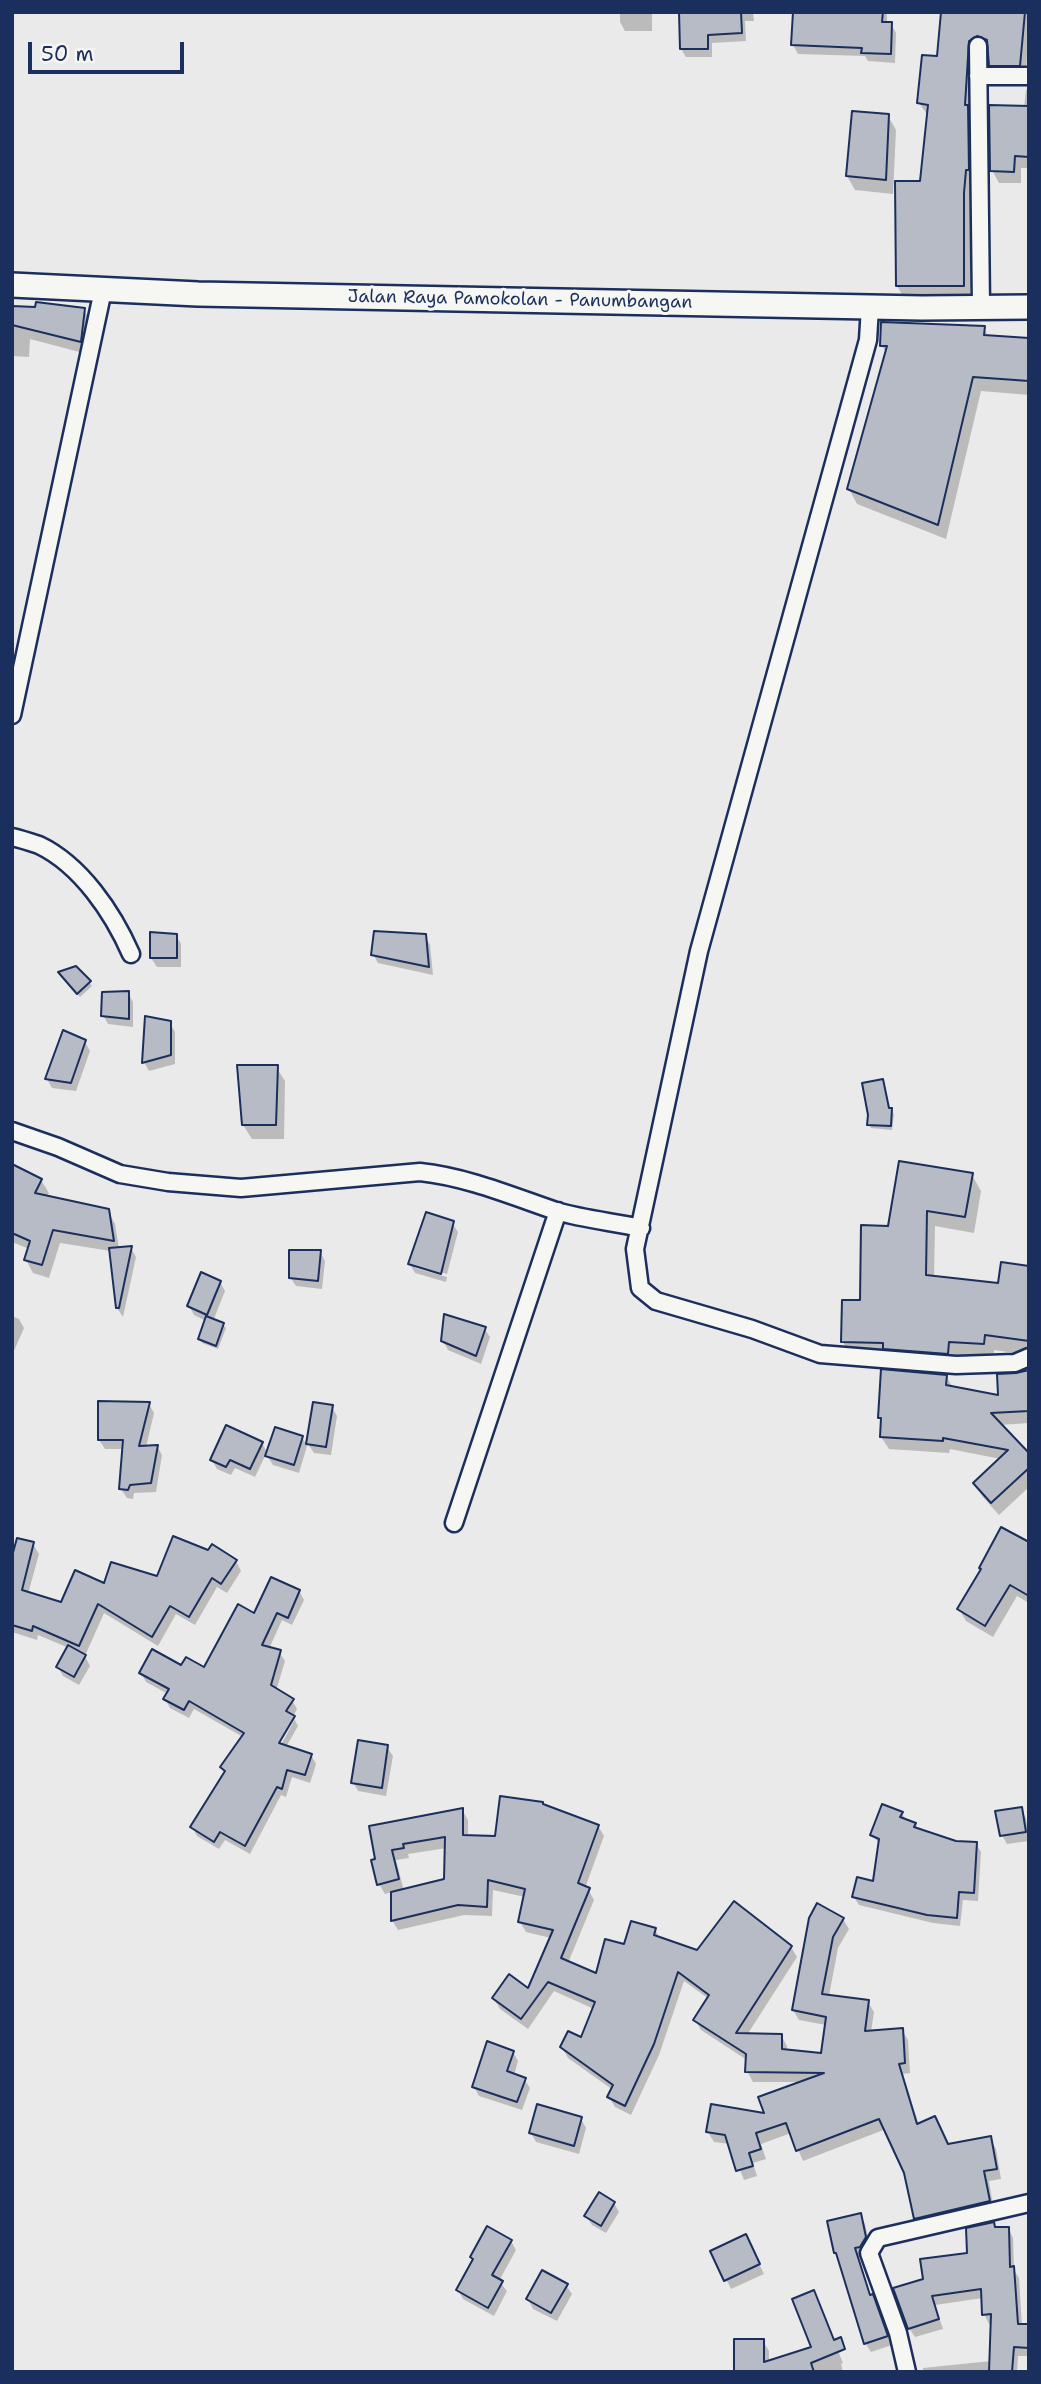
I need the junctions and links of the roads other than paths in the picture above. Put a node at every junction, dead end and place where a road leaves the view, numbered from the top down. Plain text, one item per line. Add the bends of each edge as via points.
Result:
1 (978, 46) dead end
2 (978, 76) junction
3 (1029, 76) edge
4 (12, 285) edge
5 (103, 290) junction
6 (870, 307) junction
7 (981, 307) junction
8 (1029, 307) edge
9 (12, 715) edge
10 (12, 836) edge
11 (131, 954) dead end
12 (12, 1131) edge
13 (558, 1211) junction
14 (641, 1228) junction
15 (1029, 1357) edge
16 (454, 1523) dead end
17 (1029, 2203) edge
18 (907, 2372) edge

1 - 2 street
2 - 3 street
2 - 7 street
4 - 5 main road, Jalan Raya Pamokolan - Panumbangan
5 - 6 main road, Jalan Raya Pamokolan - Panumbangan
5 - 9 street
6 - 7 main road, Jalan Raya Pamokolan - Panumbangan
6 - 14 street via 868,340 699,951
7 - 8 main road, Jalan Raya Pamokolan - Panumbangan
10 - 11 street via 40,846 69,867 99,898
12 - 13 street via 120,1174 168,1182 241,1188 421,1172
13 - 14 street
13 - 16 street
14 - 15 street via 635,1249 640,1288 656,1301 820,1354 956,1365 1015,1363
17 - 18 street via 878,2238 869,2253

